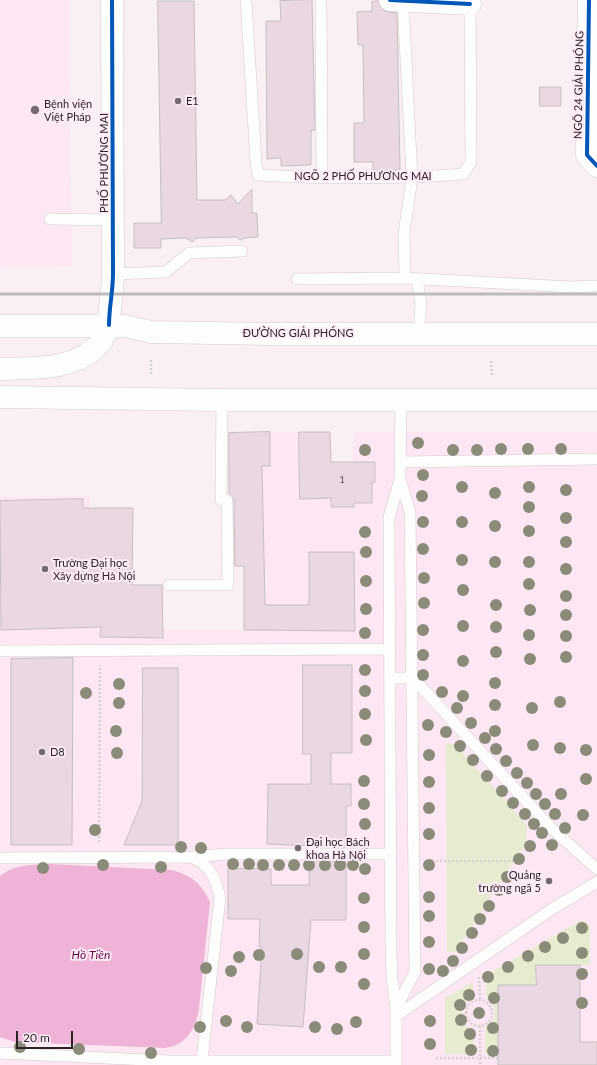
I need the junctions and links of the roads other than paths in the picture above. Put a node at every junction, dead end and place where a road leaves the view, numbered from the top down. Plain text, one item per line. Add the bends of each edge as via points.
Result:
1 (112, 0) edge
2 (246, 0) edge
3 (321, 0) edge
4 (397, 0) edge
5 (589, 0) edge
6 (470, 4) joint
7 (597, 166) edge
8 (322, 178) junction
9 (412, 178) junction
10 (50, 219) dead end
11 (113, 220) junction
12 (242, 251) dead end
13 (113, 274) junction
14 (405, 278) junction
15 (417, 278) junction
16 (297, 279) dead end
17 (597, 286) edge
18 (109, 325) junction
19 (0, 326) edge
20 (419, 334) junction
21 (597, 334) edge
22 (0, 369) edge
23 (0, 397) edge
24 (222, 400) junction
25 (401, 400) junction
26 (597, 400) edge
27 (597, 460) edge
28 (400, 462) junction
29 (400, 479) junction
30 (169, 585) dead end
31 (390, 649) junction
32 (0, 651) edge
33 (390, 678) junction
34 (413, 678) junction
35 (391, 854) junction
36 (191, 857) junction
37 (0, 858) edge
38 (597, 869) edge
39 (597, 882) edge
40 (396, 1012) junction
41 (0, 1053) edge
42 (202, 1060) junction
43 (396, 1063) edge

1 - 11 main road, PHỐ PHƯƠNG MAI
2 - 8 lane, NGÕ 2 PHỐ PHƯƠNG MAI via 258,175
3 - 8 lane
4 - 6 main road, NGÕ 2 PHỐ PHƯƠNG MAI
4 - 9 lane
5 - 7 main road, NGÕ 24 GIẢI PHÓNG via 587,155
6 - 9 lane, NGÕ 2 PHỐ PHƯƠNG MAI via 471,162 463,174
8 - 9 lane, NGÕ 2 PHỐ PHƯƠNG MAI
9 - 14 lane via 404,233
10 - 11 lane
11 - 13 main road, PHỐ PHƯƠNG MAI
12 - 13 lane via 189,253 166,272
13 - 18 main road, PHỐ PHƯƠNG MAI
14 - 15 lane
14 - 16 lane
15 - 17 lane via 571,287
15 - 20 lane via 421,303
18 - 19 main road, ĐƯỜNG GIẢI PHÓNG
18 - 20 main road, ĐƯỜNG GIẢI PHÓNG via 151,332
18 - 22 main road via 101,342 70,363 44,368
20 - 21 main road, ĐƯỜNG GIẢI PHÓNG
23 - 24 main road
24 - 25 main road
24 - 30 lane via 221,500 227,500 228,585
25 - 26 main road
25 - 28 lane
27 - 28 lane
28 - 29 lane
29 - 31 lane via 389,517
29 - 34 lane via 410,512
31 - 32 lane
31 - 33 lane
33 - 34 lane
33 - 35 lane
34 - 38 lane via 551,828
34 - 40 lane via 414,972
35 - 36 lane via 227,854
35 - 40 lane via 392,978
36 - 37 lane
36 - 42 lane via 207,866 214,876 220,898
39 - 40 lane
40 - 43 lane
41 - 42 lane via 169,1061
42 - 43 lane

